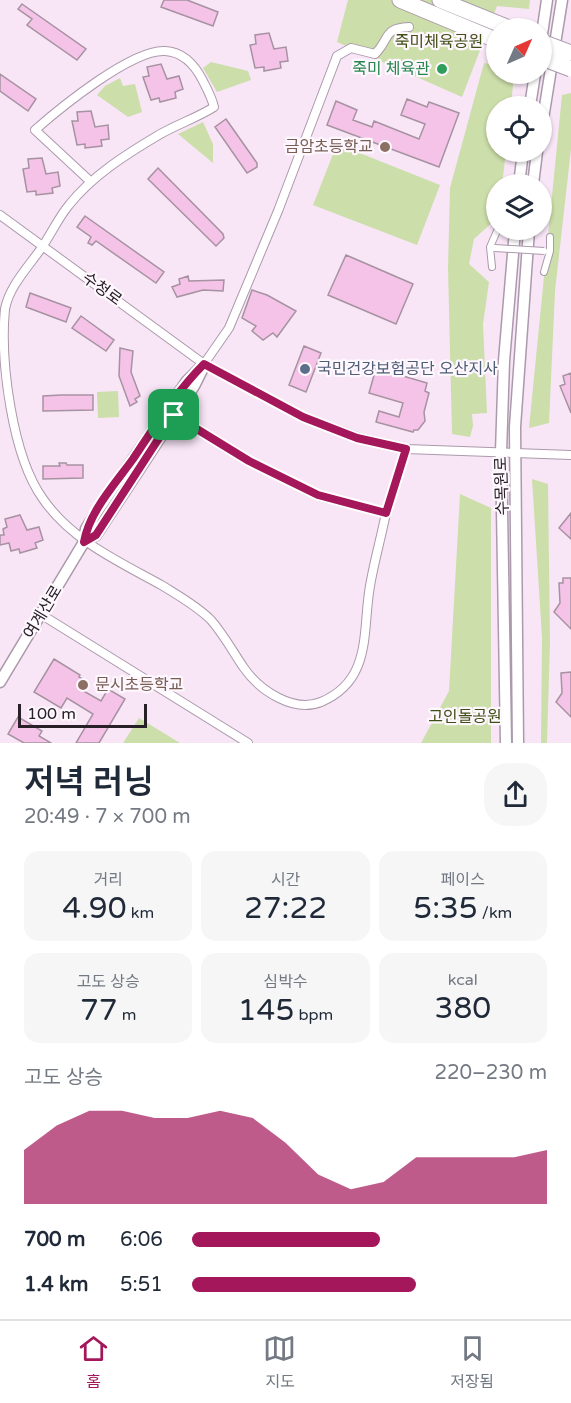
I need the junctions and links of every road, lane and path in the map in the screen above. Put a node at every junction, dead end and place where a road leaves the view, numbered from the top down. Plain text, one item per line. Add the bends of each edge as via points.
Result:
1 (400, 0) edge
2 (440, 0) edge
3 (547, 0) edge
4 (562, 0) edge
5 (544, 18) edge
6 (486, 19) edge
7 (409, 27) dead end
8 (486, 35) edge
9 (552, 46) edge
10 (571, 53) edge
11 (552, 62) edge
12 (571, 69) edge
13 (547, 96) edge
14 (91, 182) junction
15 (0, 215) edge
16 (495, 240) edge
17 (513, 240) edge
18 (528, 240) edge
19 (549, 240) edge
20 (43, 246) junction
21 (493, 247) junction
22 (547, 251) junction
23 (492, 267) dead end
24 (544, 272) dead end
25 (204, 364) junction
26 (174, 415) junction
27 (406, 449) junction
28 (501, 452) junction
29 (515, 453) junction
30 (571, 455) edge
31 (386, 513) junction
32 (84, 542) junction
33 (42, 615) junction
34 (0, 682) edge
35 (248, 743) edge
36 (506, 743) edge
37 (518, 743) edge

1 - 8 highway
2 - 6 highway
3 - 5 street
4 - 13 street
7 - 25 street via 396,27 389,32 375,54 351,48 337,56 229,328
9 - 10 highway, bridge
11 - 12 highway, bridge
14 - 14 street via 136,148 214,107 190,62 172,52 148,53 106,76 35,130
14 - 20 street via 67,207
15 - 20 street, 수청로
16 - 21 street
17 - 28 street, 수목원로
18 - 29 street, 수목원로
19 - 22 street
20 - 25 street, 수청로
20 - 32 street via 18,280 6,305 6,381 14,428 30,478 51,509
21 - 22 street, bridge
21 - 23 street
22 - 24 street
25 - 26 street, 여계산로
25 - 27 street, 수청로 via 303,417 357,438
25 - 32 street, 여계산로 via 187,381 112,489 86,530
26 - 31 street via 249,461 318,495
26 - 32 street, 여계산로 via 96,535
27 - 28 street, 수청로
27 - 31 street
28 - 29 street, 수청로
28 - 36 street, 수목원로
29 - 30 street
29 - 37 street, 수목원로
31 - 32 street via 369,589 364,649 357,668 339,692 303,707 275,696 258,682 245,670 210,619 184,599
32 - 33 street, 여계산로
33 - 34 street, 여계산로
33 - 35 street

